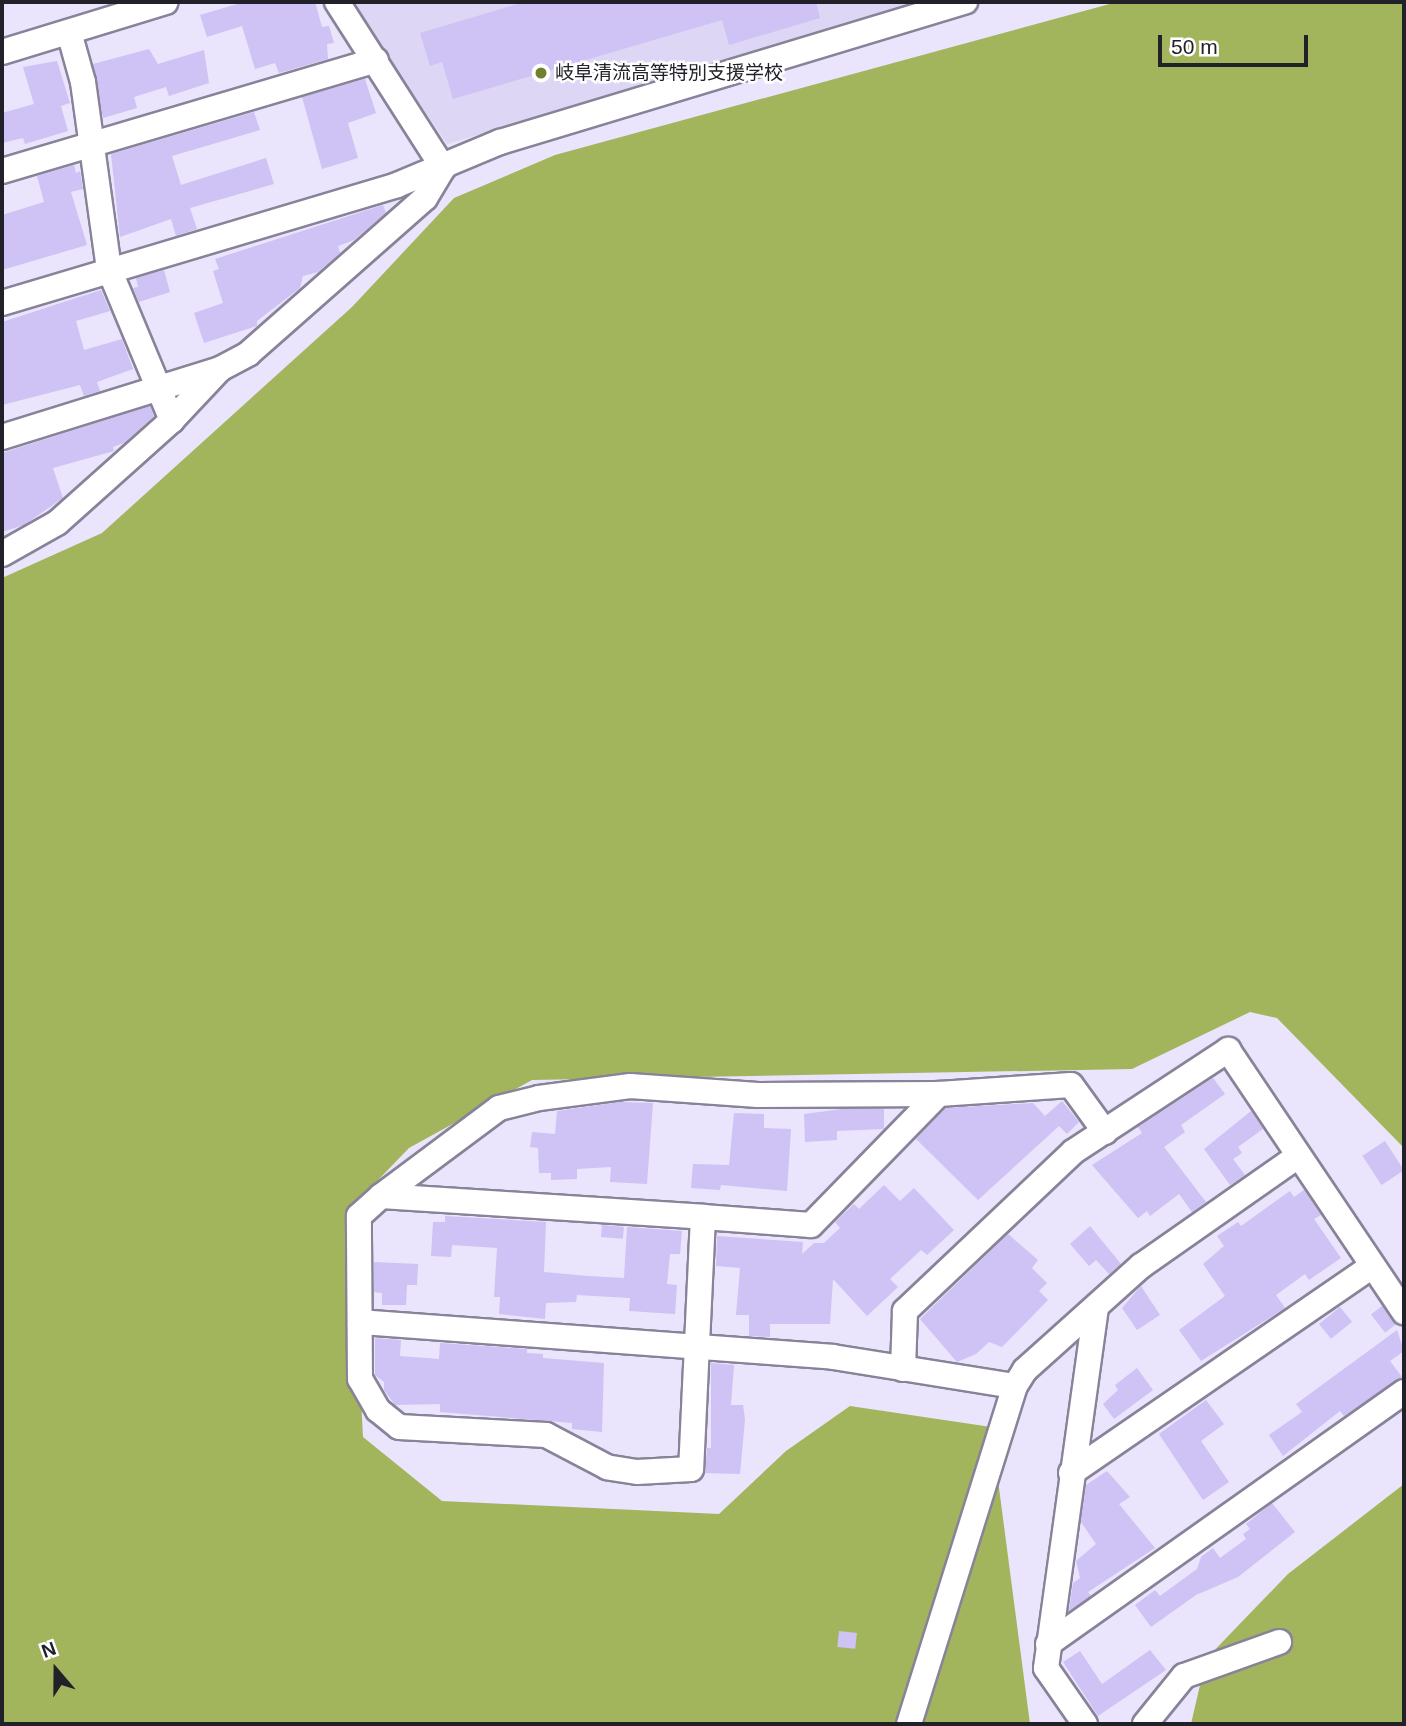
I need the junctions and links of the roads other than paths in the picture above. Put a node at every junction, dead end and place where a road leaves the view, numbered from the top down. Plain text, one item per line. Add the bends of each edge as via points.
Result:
1 (166, 2) edge
2 (337, 2) edge
3 (965, 2) edge
4 (69, 32) junction
5 (2, 52) edge
6 (376, 60) junction
7 (91, 146) junction
8 (443, 168) junction
9 (2, 171) edge
10 (109, 269) junction
11 (2, 303) edge
12 (220, 369) junction
13 (160, 388) junction
14 (172, 420) junction
15 (2, 436) edge
16 (2, 554) edge
17 (940, 1094) junction
18 (1105, 1132) junction
19 (1298, 1156) junction
20 (381, 1196) junction
21 (703, 1216) junction
22 (1371, 1267) junction
23 (1096, 1306) junction
24 (1404, 1312) edge
25 (360, 1322) junction
26 (694, 1345) junction
27 (903, 1369) junction
28 (1015, 1386) junction
29 (1404, 1392) edge
30 (1071, 1473) junction
31 (1279, 1642) dead end
32 (1048, 1644) junction
33 (909, 1724) edge
34 (1085, 1724) edge
35 (1145, 1724) edge

1 - 4 street
2 - 6 street
3 - 8 street via 500,142
4 - 5 street
4 - 7 street via 83,82
6 - 7 street
6 - 8 street
7 - 9 street
7 - 10 street
8 - 10 street
8 - 12 street via 425,198 248,354
10 - 11 street
10 - 13 street
12 - 13 street
12 - 14 street
13 - 14 street
13 - 15 street
14 - 16 street via 57,523
17 - 18 street via 1070,1084
17 - 20 street via 758,1095 630,1086 538,1098 499,1108
17 - 21 street via 811,1225
18 - 19 street via 1228,1049
18 - 27 street via 1073,1152 905,1311
19 - 22 street
19 - 23 street via 1141,1266
20 - 21 street
20 - 25 street via 359,1216
21 - 26 street
22 - 24 street
22 - 30 street
23 - 28 street via 1025,1370
23 - 30 street
25 - 26 street
25 - 26 street via 360,1379 378,1410 399,1427 546,1435 607,1467 638,1472 691,1469
26 - 27 street via 833,1357
27 - 28 street
28 - 33 street
29 - 32 street
30 - 32 street
31 - 35 street via 1184,1676
32 - 34 street via 1046,1668

